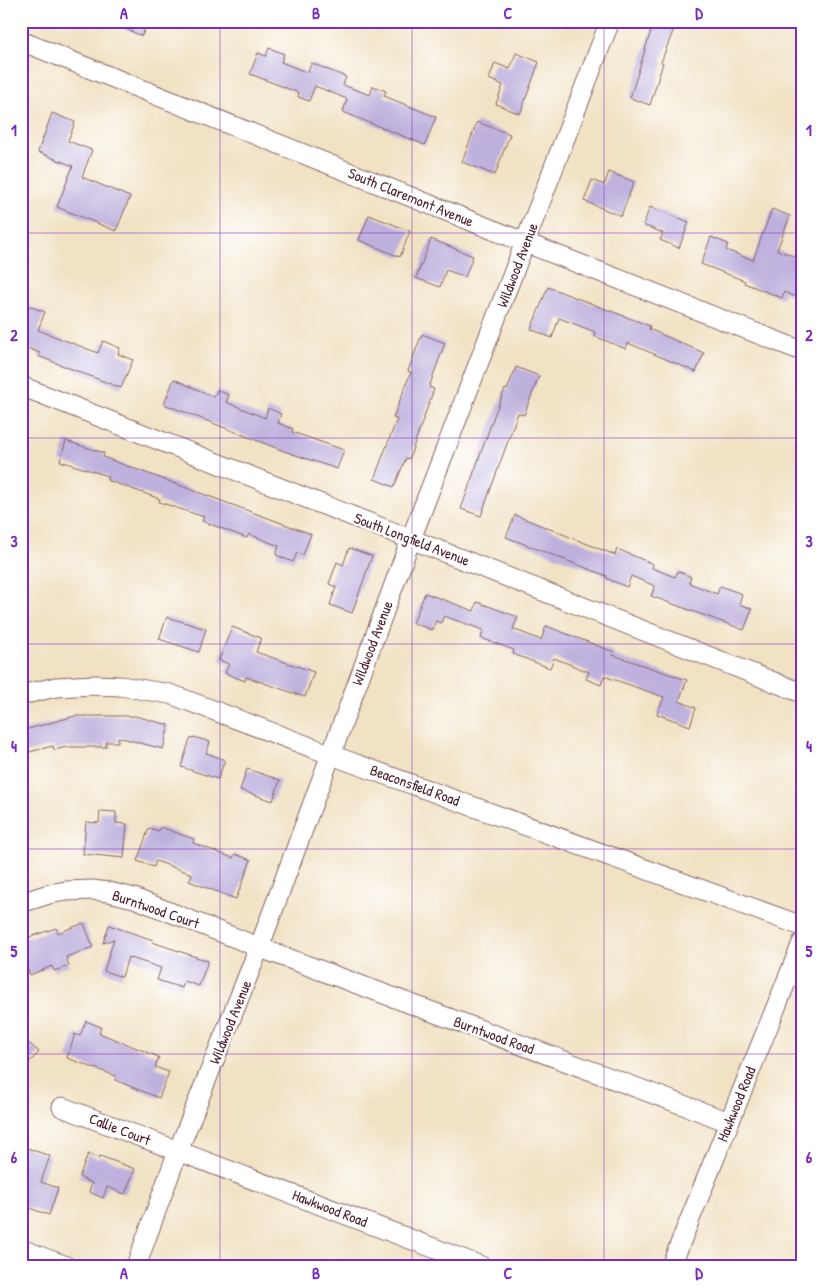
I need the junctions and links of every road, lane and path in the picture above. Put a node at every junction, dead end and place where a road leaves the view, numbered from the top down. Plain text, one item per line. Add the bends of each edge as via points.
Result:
1 (610, 21) edge
2 (21, 41) edge
3 (526, 243) junction
4 (802, 351) edge
5 (21, 386) edge
6 (412, 539) junction
7 (802, 693) edge
8 (21, 695) edge
9 (330, 754) junction
10 (21, 903) edge
11 (802, 926) edge
12 (802, 942) edge
13 (259, 948) junction
14 (62, 1107) dead end
15 (729, 1122) junction
16 (178, 1151) junction
17 (21, 1249) edge
18 (66, 1266) edge
19 (136, 1266) edge
20 (481, 1266) edge
21 (671, 1266) edge

1 - 3 street, Wildwood Avenue
2 - 3 street, South Claremont Avenue
3 - 4 street, South Claremont Avenue
3 - 6 street, Wildwood Avenue
5 - 6 street, South Longfield Avenue
6 - 7 street, South Longfield Avenue
6 - 9 street, Wildwood Avenue
8 - 9 street, Beaconsfield Road via 50,688 94,685 145,689 170,694
9 - 11 street, Beaconsfield Road
9 - 13 street, Wildwood Avenue
10 - 13 street, Burntwood Court via 66,891 108,892 134,898
12 - 15 street, Hawkwood Road
13 - 15 street, Burntwood Road
13 - 16 street, Wildwood Avenue
14 - 16 street, Callie Court
15 - 21 street, Hawkwood Road
16 - 19 street, Wildwood Avenue
16 - 20 street, Hawkwood Road
17 - 18 street

